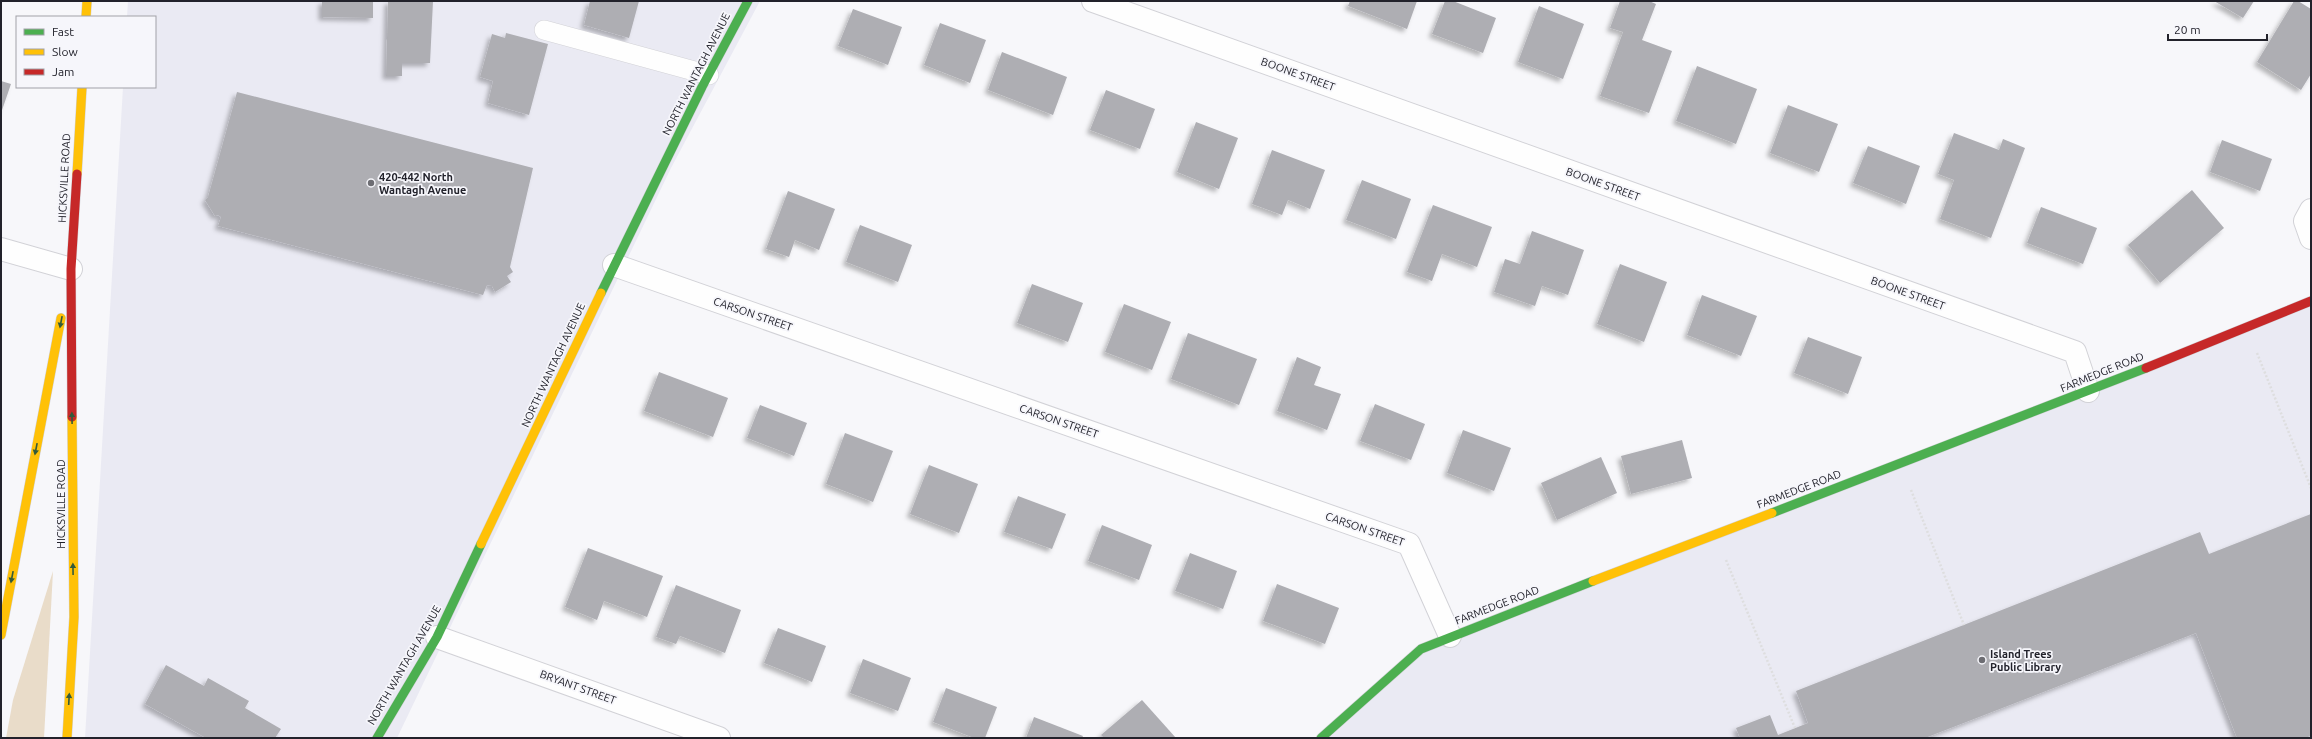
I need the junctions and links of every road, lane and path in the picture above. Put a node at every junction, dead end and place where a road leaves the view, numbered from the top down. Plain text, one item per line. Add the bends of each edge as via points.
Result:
1 (87, 1) edge
2 (748, 1) edge
3 (1093, 1) edge
4 (86, 16) edge
5 (544, 30) dead end
6 (709, 75) junction
7 (82, 88) edge
8 (2311, 210) edge
9 (2311, 238) edge
10 (1, 249) edge
11 (614, 265) junction
12 (71, 269) junction
13 (2311, 301) edge
14 (2247, 327) junction
15 (2088, 391) junction
16 (1900, 463) junction
17 (2311, 488) edge
18 (1715, 534) junction
19 (1964, 625) dead end
20 (1, 635) edge
21 (437, 636) junction
22 (1450, 636) junction
23 (1795, 728) dead end
24 (67, 738) edge
25 (377, 738) edge
26 (719, 738) edge
27 (1321, 738) edge

1 - 4 main road
2 - 6 main road, NORTH WANTAGH AVENUE
3 - 15 street, BOONE STREET via 2075,352
5 - 6 lane
6 - 11 main road, NORTH WANTAGH AVENUE
7 - 12 main road, HICKSVILLE ROAD
8 - 9 street via 2305,221
10 - 12 street
11 - 21 main road, NORTH WANTAGH AVENUE
11 - 22 street, CARSON STREET via 1409,544
12 -> 20 main road, HICKSVILLE ROAD
24 -> 12 main road, HICKSVILLE ROAD via 74,617
13 - 14 main road, FARMEDGE ROAD
14 - 15 main road, FARMEDGE ROAD
14 - 17 path
15 - 16 main road, FARMEDGE ROAD
16 - 18 main road, FARMEDGE ROAD
16 - 19 path
18 - 22 main road, FARMEDGE ROAD
18 - 23 path
21 - 25 main road, NORTH WANTAGH AVENUE
21 - 26 street, BRYANT STREET
22 - 27 main road, FARMEDGE ROAD via 1421,649

